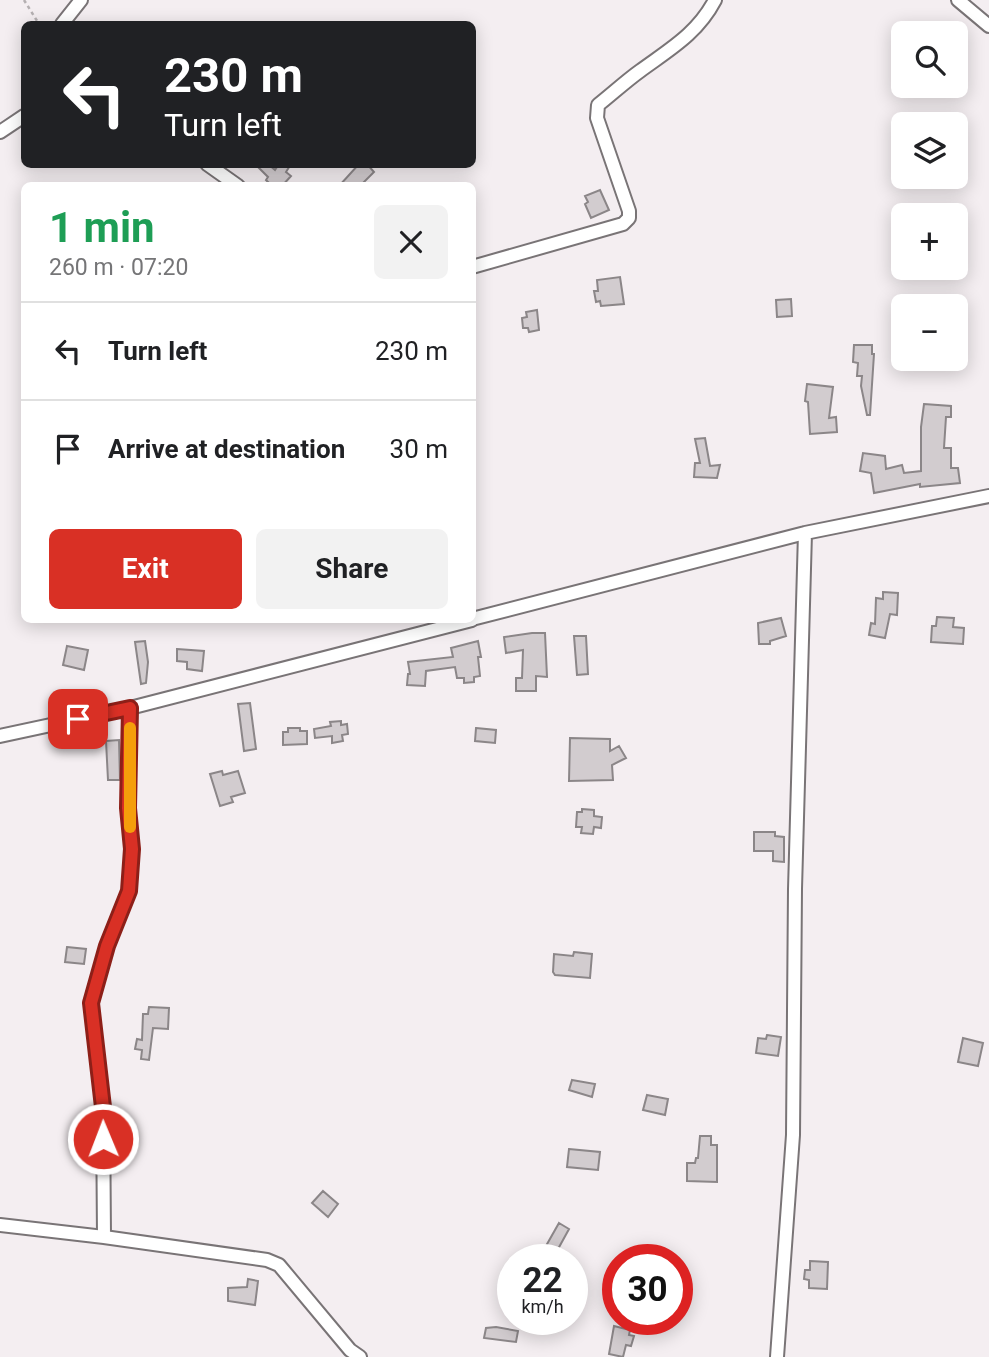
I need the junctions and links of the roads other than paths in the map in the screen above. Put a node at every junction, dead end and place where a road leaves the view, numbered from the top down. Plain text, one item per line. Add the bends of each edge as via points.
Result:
1 (81, 0) edge
2 (715, 0) edge
3 (958, 0) edge
4 (64, 21) edge
5 (989, 26) edge
6 (21, 118) edge
7 (0, 132) edge
8 (213, 168) edge
9 (232, 182) edge
10 (476, 266) edge
11 (989, 496) edge
12 (805, 533) junction
13 (476, 618) edge
14 (457, 623) edge
15 (130, 708) junction
16 (0, 736) edge
17 (0, 1225) edge
18 (104, 1237) junction
19 (360, 1357) edge
20 (777, 1357) edge

1 - 4 street
2 - 10 street via 705,19 684,40 598,106 597,118 629,218 623,224
3 - 5 street
6 - 7 street
8 - 9 street
11 - 12 street
12 - 13 street
12 - 20 street via 793,1135
14 - 15 street
15 - 16 street
15 - 18 street via 129,891 91,1003 103,1107
17 - 18 street
18 - 19 street via 242,1255 279,1265

